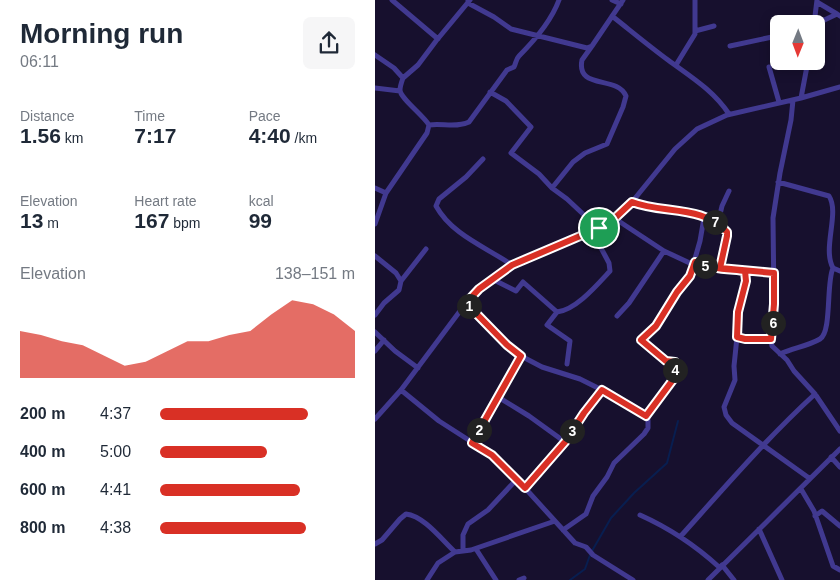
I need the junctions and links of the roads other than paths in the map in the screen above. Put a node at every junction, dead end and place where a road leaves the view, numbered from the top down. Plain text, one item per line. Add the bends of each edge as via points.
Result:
1 (391, 0) edge
2 (559, 0) edge
3 (612, 0) edge
4 (695, 0) edge
5 (469, 1) edge
6 (817, 1) edge
7 (622, 2) edge
8 (816, 15) edge
9 (838, 15) edge
10 (613, 16) junction
11 (825, 20) edge
12 (714, 26) dead end
13 (695, 31) junction
14 (538, 35) junction
15 (770, 37) edge
16 (438, 39) junction
17 (592, 46) junction
18 (729, 46) dead end
19 (581, 48) junction
20 (585, 55) junction
21 (375, 56) edge
22 (676, 65) junction
23 (769, 67) dead end
24 (806, 70) edge
25 (403, 78) junction
26 (840, 87) edge
27 (375, 88) edge
28 (400, 91) junction
29 (490, 92) junction
30 (801, 98) junction
31 (793, 100) junction
32 (779, 102) junction
33 (729, 114) junction
34 (429, 125) junction
35 (483, 159) dead end
36 (779, 182) junction
37 (375, 188) edge
38 (551, 188) junction
39 (729, 191) dead end
40 (386, 193) junction
41 (632, 202) junction
42 (615, 218) junction
43 (704, 218) junction
44 (718, 223) junction
45 (375, 224) edge
46 (599, 228) junction
47 (592, 232) junction
48 (426, 249) dead end
49 (664, 251) junction
50 (375, 256) edge
51 (695, 263) junction
52 (512, 265) junction
53 (720, 268) junction
54 (833, 268) junction
55 (745, 271) junction
56 (840, 272) edge
57 (774, 273) junction
58 (492, 278) junction
59 (401, 281) junction
60 (466, 303) junction
61 (557, 312) junction
62 (375, 315) edge
63 (617, 316) dead end
64 (375, 332) edge
65 (737, 337) junction
66 (771, 339) junction
67 (384, 340) junction
68 (375, 351) edge
69 (780, 354) junction
70 (521, 356) junction
71 (567, 364) dead end
72 (418, 368) junction
73 (401, 390) junction
74 (602, 390) junction
75 (815, 394) junction
76 (498, 398) junction
77 (646, 416) junction
78 (375, 419) edge
79 (840, 431) edge
80 (565, 442) junction
81 (472, 443) junction
82 (764, 446) junction
83 (840, 448) edge
84 (831, 457) junction
85 (840, 467) edge
86 (809, 478) junction
87 (517, 479) junction
88 (525, 488) junction
89 (801, 489) junction
90 (640, 515) dead end
91 (815, 516) junction
92 (555, 521) junction
93 (840, 526) edge
94 (759, 529) junction
95 (563, 530) junction
96 (680, 537) junction
97 (376, 541) edge
98 (476, 549) junction
99 (463, 551) junction
100 (455, 552) junction
101 (721, 566) junction
102 (840, 570) edge
103 (427, 580) edge
104 (496, 580) edge
105 (633, 580) edge
106 (708, 580) edge
107 (734, 580) edge
108 (782, 580) edge

1 - 16 street
2 - 14 street
3 - 7 street
4 - 13 street
5 - 14 street via 511,29
5 - 16 street
6 - 8 street
6 - 9 street
7 - 10 street
9 - 11 street
10 - 17 street
10 - 22 street
12 - 13 street
13 - 22 street
14 - 19 street
14 - 29 street
15 - 18 street
16 - 25 street via 419,65
17 - 19 street
17 - 20 street
19 - 20 street
20 - 38 street via 581,68 587,77 620,88 626,96 607,144 573,162
21 - 25 street
22 - 33 street via 713,93
23 - 32 street
24 - 30 street
25 - 28 street
26 - 30 street
27 - 28 street
28 - 34 street
29 - 34 street via 466,124
29 - 38 street via 506,101 531,127 511,153 539,174
30 - 31 street
31 - 32 street
31 - 36 street
32 - 33 street
33 - 41 street via 697,129 675,149
34 - 40 street via 427,134
35 - 52 street via 439,198 436,206 463,236
36 - 54 street via 832,199 835,214 830,262
36 - 57 street via 773,218
37 - 40 street
38 - 46 street
39 - 44 street
40 - 45 street
41 - 42 street
41 - 43 street via 680,210
42 - 46 street
42 - 49 street
43 - 44 street
43 - 51 street
44 - 53 street via 727,232
46 - 47 street
47 - 52 street
47 - 61 street via 610,271 571,308
48 - 59 street
49 - 51 street
49 - 63 street
50 - 59 street
51 - 53 street
51 - 77 street via 690,276 656,326 641,340 666,361 675,362 675,377
52 - 58 street
53 - 55 street
54 - 56 street
54 - 69 street via 827,326 823,336
55 - 57 street
55 - 65 street
57 - 66 street
58 - 60 street
58 - 61 street via 516,291 523,282
59 - 62 street via 399,290
60 - 70 street
60 - 72 street
61 - 71 street via 547,325 570,340
64 - 67 street
65 - 66 street
65 - 82 street via 735,380 724,407 732,423
66 - 69 street via 772,346
67 - 68 street
67 - 72 street
69 - 75 street
70 - 74 street
70 - 76 street
72 - 73 street
73 - 78 street
73 - 81 street
74 - 77 street
74 - 80 street
75 - 79 street
75 - 82 street
76 - 80 street
76 - 81 street
77 - 95 street via 648,428 614,463 593,496 589,510
80 - 88 street
81 - 87 street via 492,455
82 - 86 street
82 - 96 street
83 - 84 street
84 - 85 street
84 - 86 street
86 - 89 street
87 - 88 street
87 - 99 street via 488,510 468,524 463,535
88 - 92 street
89 - 91 street
89 - 94 street
90 - 96 street
91 - 93 street via 822,511
91 - 102 street via 833,566
92 - 95 street
92 - 98 street
94 - 101 street
94 - 108 street
95 - 105 street via 575,543 586,547 593,555
96 - 101 street
97 - 100 street via 382,540 406,514 414,515
98 - 99 street
98 - 104 street
99 - 100 street
100 - 103 street via 438,563
101 - 106 street
101 - 107 street

